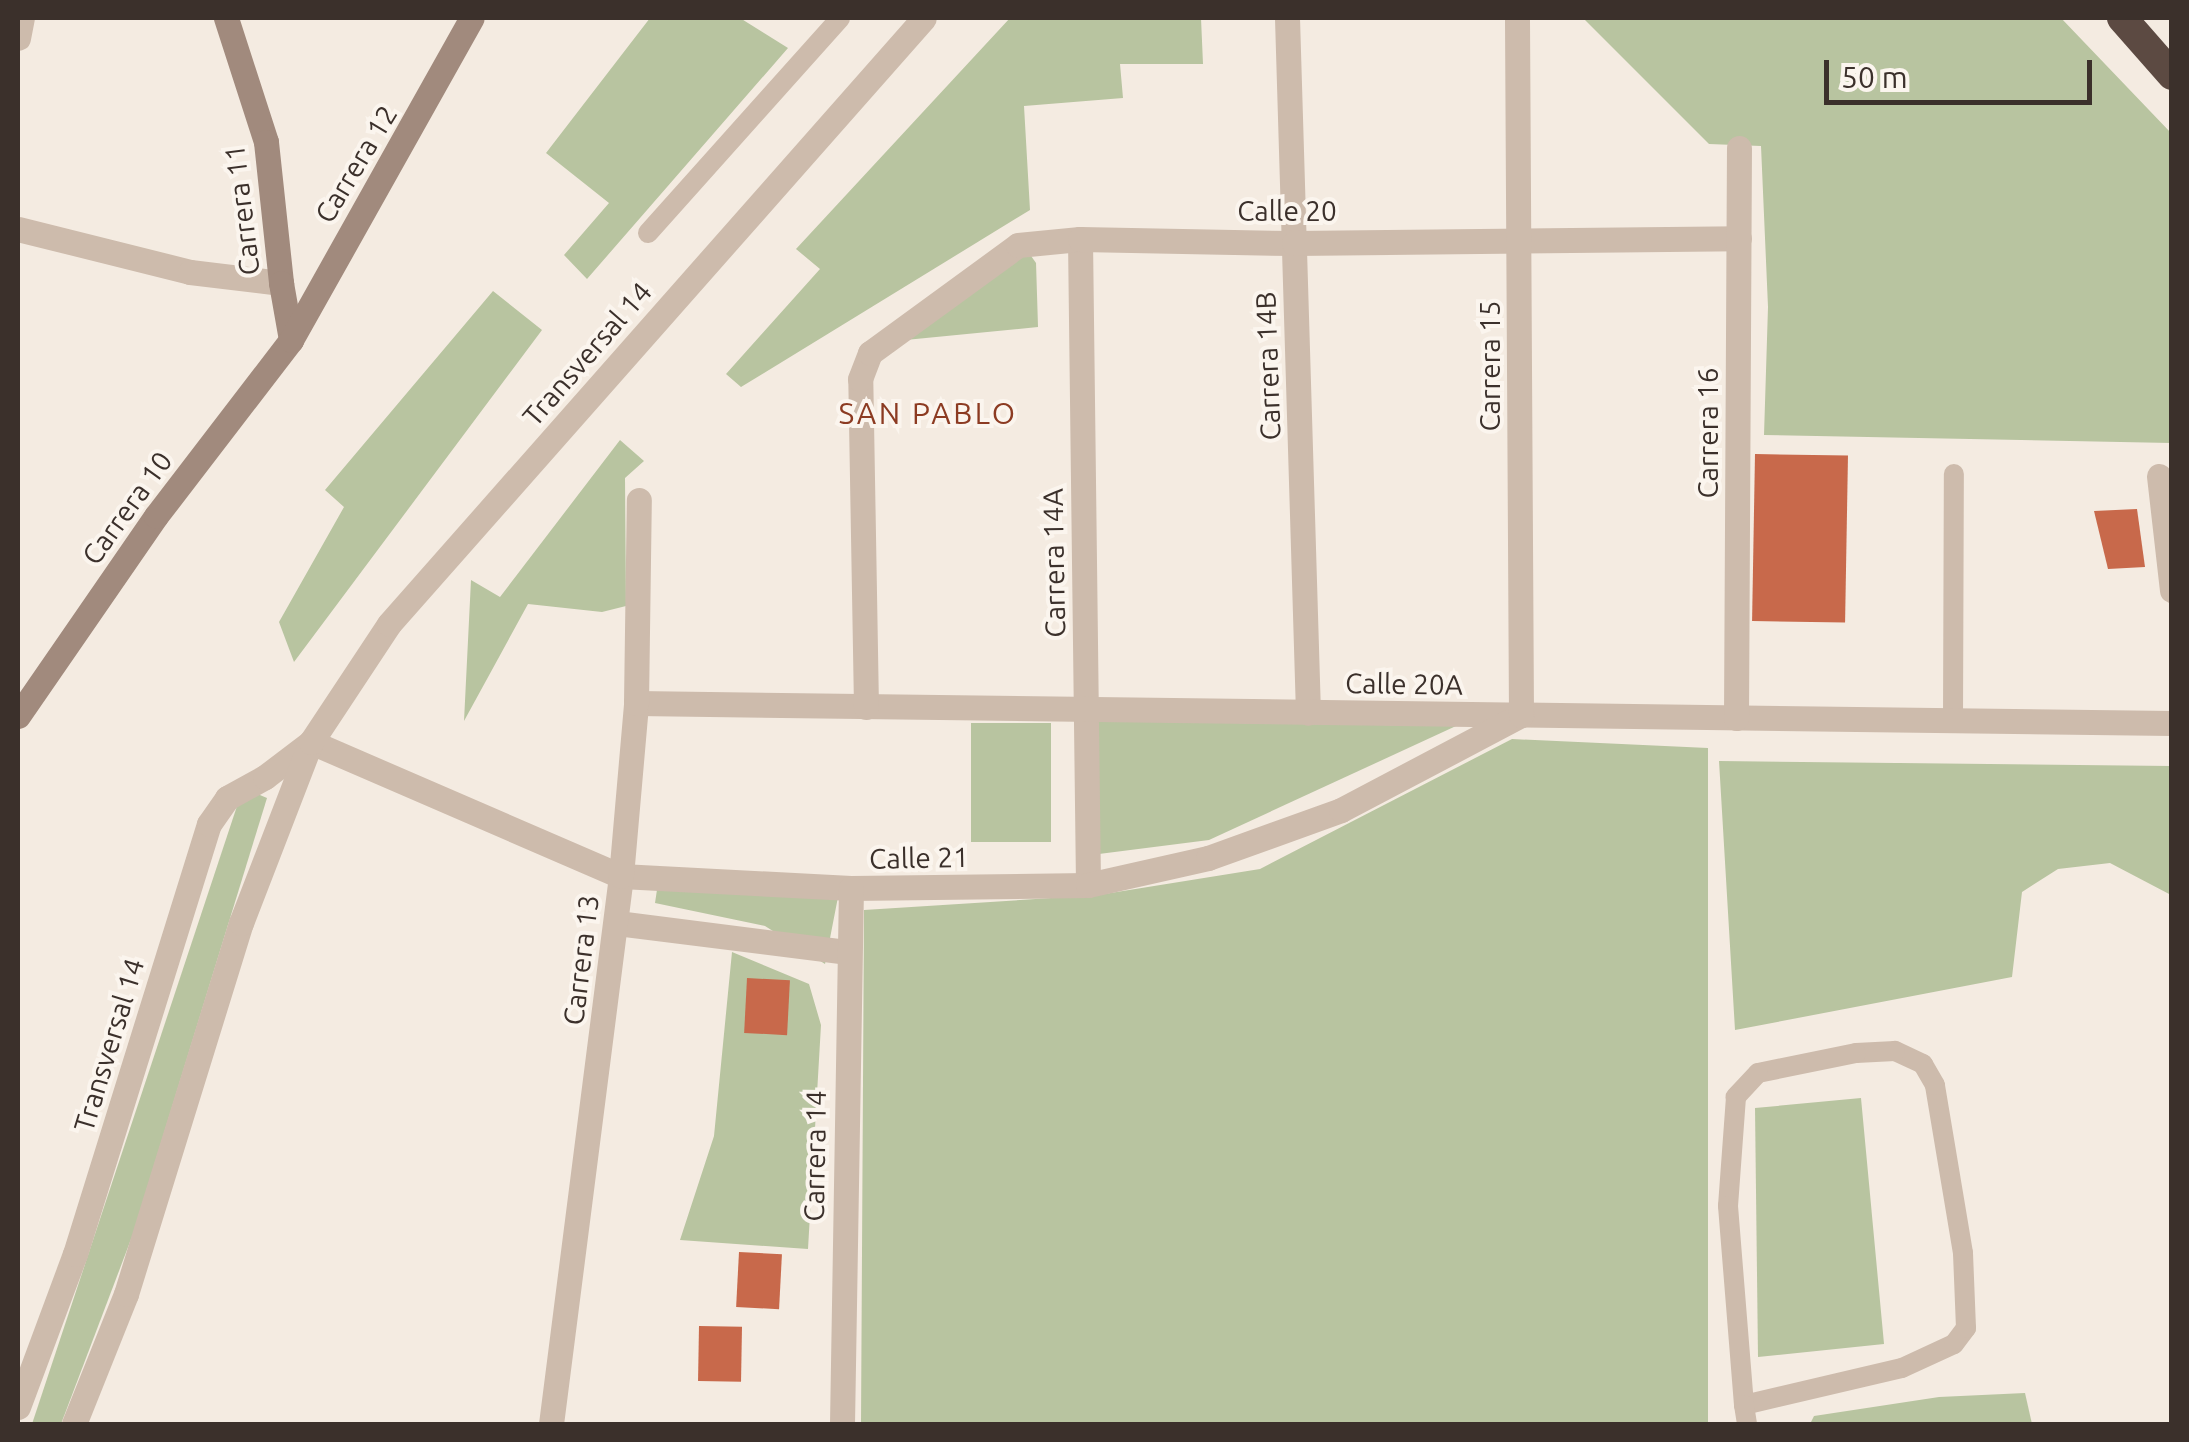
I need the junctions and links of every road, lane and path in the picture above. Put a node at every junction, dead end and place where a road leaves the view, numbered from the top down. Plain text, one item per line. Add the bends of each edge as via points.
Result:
1 (22, 18) edge
2 (226, 18) edge
3 (472, 18) edge
4 (840, 18) edge
5 (924, 18) edge
6 (1287, 18) edge
7 (1516, 18) edge
8 (2122, 18) edge
9 (18, 38) edge
10 (2172, 75) edge
11 (1740, 148) dead end
12 (18, 229) edge
13 (648, 233) dead end
14 (1739, 238) junction
15 (1080, 239) junction
16 (1520, 239) junction
17 (1294, 242) junction
18 (280, 283) junction
19 (291, 340) junction
20 (1954, 474) dead end
21 (2158, 476) dead end
22 (639, 500) dead end
23 (2172, 590) edge
24 (636, 703) junction
25 (866, 708) junction
26 (1086, 710) junction
27 (1308, 713) junction
28 (1521, 715) junction
29 (18, 716) edge
30 (1736, 718) junction
31 (1953, 720) junction
32 (2172, 723) edge
33 (311, 742) junction
34 (621, 876) junction
35 (1088, 885) junction
36 (851, 888) junction
37 (617, 923) junction
38 (848, 952) junction
39 (18, 1407) edge
40 (1745, 1415) edge
41 (74, 1424) edge
42 (551, 1424) edge
43 (842, 1424) edge

1 - 9 street
2 - 18 street, Carrera 11 via 266,142
3 - 19 street, Carrera 12
4 - 13 lane
5 - 33 street, Transversal 14 via 389,624
6 - 17 street, Carrera 14B
7 - 16 street, Carrera 15
8 - 10 highway
11 - 14 street, Carrera 16
12 - 18 street via 190,272
14 - 16 street, Calle 20
14 - 30 street, Carrera 16
15 - 17 street, Calle 20
15 - 25 street, Calle 20 via 1018,245 870,353 860,378
15 - 26 street, Carrera 14A
16 - 17 street, Calle 20
16 - 28 street, Carrera 15
17 - 27 street, Carrera 14B
18 - 19 street, Carrera 11
19 - 29 street, Carrera 10 via 156,516
20 - 31 lane
21 - 23 street
22 - 24 street, Carrera 13
24 - 25 street, Calle 20A
24 - 34 street, Carrera 13
25 - 26 street, Calle 20A
26 - 27 street, Calle 20A
26 - 35 street, Carrera 14A
27 - 28 street, Calle 20A
28 - 30 street, Calle 20A
28 - 35 street, Calle 21 via 1341,810 1208,858
30 - 31 street, Calle 20A
31 - 32 street, Calle 20A
33 - 34 street, Calle 21
33 - 39 street, Transversal 14 via 227,798 209,824 75,1254
33 - 41 street, Transversal 14 via 241,924 126,1294
34 - 36 street, Calle 21
34 - 37 street, Carrera 13
35 - 36 street, Calle 21
36 - 38 street, Carrera 14
37 - 38 street
37 - 42 street, Carrera 13
38 - 43 street, Carrera 14
40 - 40 lane via 1902,1368 1954,1344 1966,1328 1964,1253 1935,1085 1922,1064 1895,1051 1758,1073 1736,1097 1728,1206

